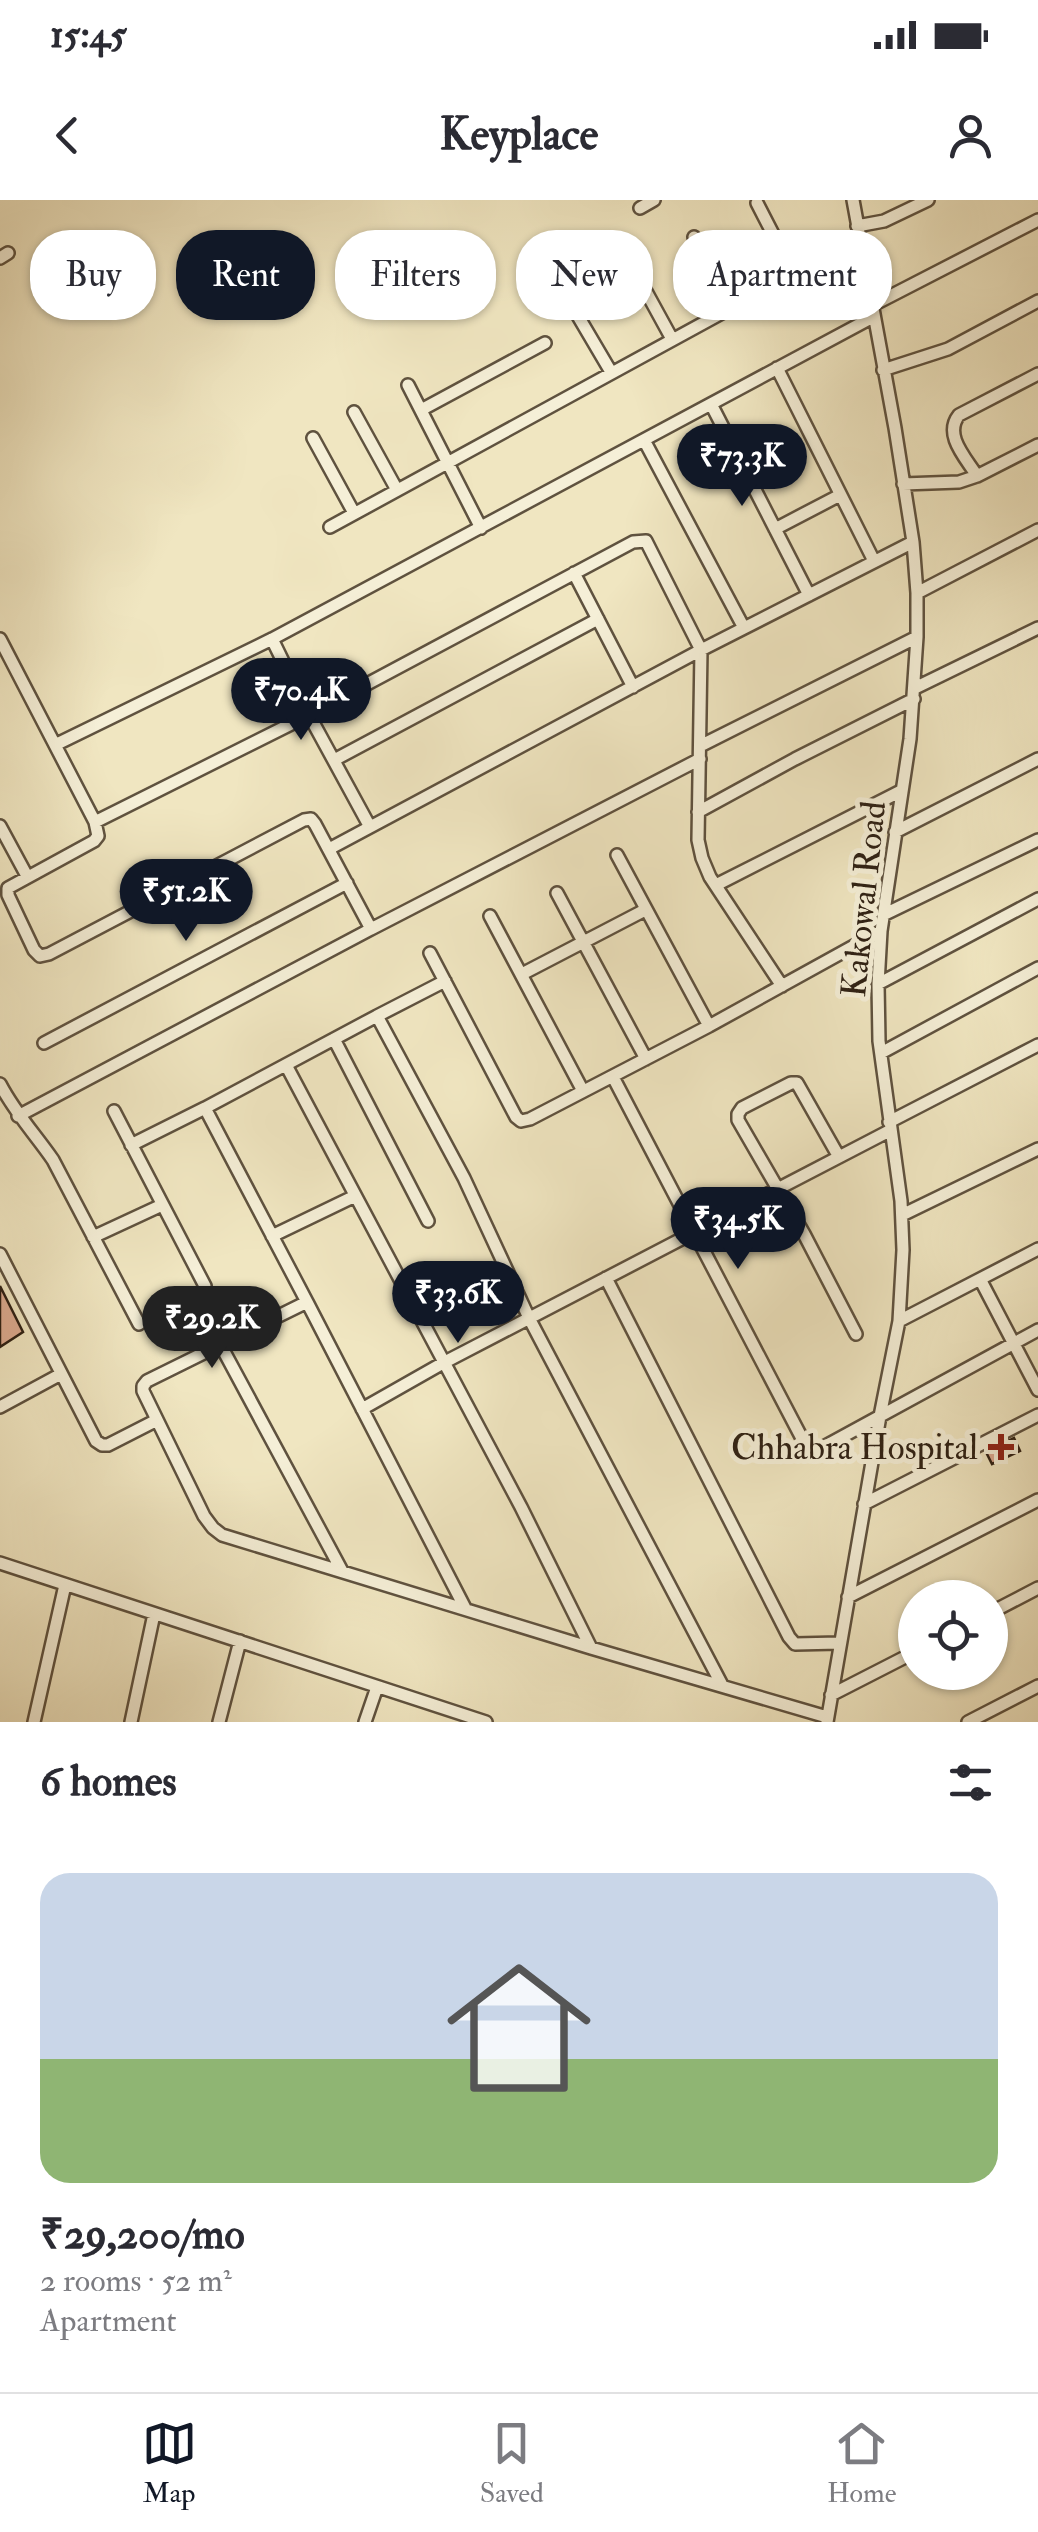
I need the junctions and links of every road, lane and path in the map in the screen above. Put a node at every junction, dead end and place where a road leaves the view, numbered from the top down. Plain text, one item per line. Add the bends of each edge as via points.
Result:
1 (654, 200) edge
2 (853, 200) edge
3 (928, 200) edge
4 (756, 203) dead end
5 (640, 208) dead end
6 (1038, 220) edge
7 (770, 230) edge
8 (858, 230) edge
9 (863, 230) edge
10 (892, 300) edge
11 (1038, 301) edge
12 (653, 304) edge
13 (580, 320) edge
14 (708, 320) edge
15 (857, 320) edge
16 (874, 320) edge
17 (672, 339) junction
18 (546, 343) dead end
19 (776, 368) junction
20 (883, 370) junction
21 (611, 372) junction
22 (1038, 374) edge
23 (408, 385) dead end
24 (711, 404) junction
25 (421, 410) junction
26 (354, 412) dead end
27 (313, 438) dead end
28 (644, 440) junction
29 (1038, 446) edge
30 (447, 462) junction
31 (977, 476) junction
32 (904, 484) junction
33 (397, 490) junction
34 (840, 495) junction
35 (354, 513) junction
36 (330, 526) dead end
37 (482, 528) junction
38 (775, 529) junction
39 (1038, 530) edge
40 (912, 542) junction
41 (874, 562) junction
42 (574, 574) junction
43 (917, 593) junction
44 (809, 594) junction
45 (598, 619) junction
46 (744, 628) junction
47 (1038, 628) edge
48 (916, 637) junction
49 (0, 639) edge
50 (272, 639) junction
51 (701, 650) junction
52 (633, 687) junction
53 (914, 693) junction
54 (309, 715) junction
55 (56, 744) junction
56 (700, 752) junction
57 (1038, 758) edge
58 (334, 760) junction
59 (901, 791) junction
60 (698, 812) junction
61 (95, 822) junction
62 (0, 826) edge
63 (370, 826) junction
64 (895, 832) junction
65 (1038, 840) edge
66 (329, 849) junction
67 (617, 855) dead end
68 (27, 876) junction
69 (347, 883) junction
70 (716, 885) junction
71 (557, 893) dead end
72 (1038, 899) edge
73 (646, 910) junction
74 (883, 915) junction
75 (490, 916) dead end
76 (371, 929) junction
77 (881, 931) junction
78 (584, 942) junction
79 (430, 953) dead end
80 (1038, 968) edge
81 (522, 974) junction
82 (444, 981) junction
83 (878, 984) junction
84 (782, 986) junction
85 (377, 1016) junction
86 (709, 1026) junction
87 (334, 1039) junction
88 (44, 1042) dead end
89 (1038, 1045) edge
90 (881, 1053) junction
91 (646, 1059) junction
92 (286, 1065) junction
93 (613, 1076) junction
94 (0, 1084) edge
95 (583, 1092) junction
96 (205, 1108) junction
97 (114, 1111) dead end
98 (18, 1116) junction
99 (890, 1126) junction
100 (131, 1145) junction
101 (1038, 1149) edge
102 (839, 1157) junction
103 (777, 1189) junction
104 (355, 1196) junction
105 (162, 1204) junction
106 (902, 1215) junction
107 (428, 1221) dead end
108 (695, 1234) junction
109 (272, 1236) junction
110 (94, 1237) junction
111 (1038, 1249) edge
112 (0, 1254) edge
113 (606, 1278) junction
114 (980, 1279) junction
115 (205, 1286) dead end
116 (307, 1302) junction
117 (529, 1318) junction
118 (899, 1321) junction
119 (139, 1324) dead end
120 (1038, 1330) edge
121 (856, 1334) dead end
122 (220, 1344) junction
123 (1013, 1344) junction
124 (443, 1363) junction
125 (61, 1374) junction
126 (1038, 1390) edge
127 (0, 1407) edge
128 (362, 1408) junction
129 (1038, 1415) edge
130 (880, 1416) junction
131 (157, 1420) junction
132 (1038, 1500) edge
133 (864, 1504) junction
134 (0, 1563) edge
135 (342, 1571) junction
136 (65, 1584) junction
137 (1038, 1588) edge
138 (848, 1597) junction
139 (1008, 1604) edge
140 (465, 1608) junction
141 (154, 1614) junction
142 (240, 1642) junction
143 (839, 1643) junction
144 (591, 1648) junction
145 (898, 1661) edge
146 (722, 1685) junction
147 (1038, 1686) edge
148 (377, 1687) junction
149 (831, 1695) junction
150 (827, 1719) edge
151 (34, 1722) edge
152 (131, 1722) edge
153 (219, 1722) edge
154 (365, 1722) edge
155 (486, 1722) edge
156 (968, 1722) edge

1 - 5 street
2 - 8 street, Kakowal Road
3 - 9 street
4 - 7 street
6 - 10 street
11 - 20 street via 948,349
12 - 17 street
13 - 21 street
14 - 17 street
15 - 19 street
16 - 20 street, Kakowal Road
17 - 21 street
18 - 25 street
19 - 24 street
19 - 34 street
20 - 32 street, Kakowal Road
21 - 30 street
22 - 31 street via 954,420 953,436
23 - 25 street
24 - 28 street
24 - 38 street
25 - 30 street
26 - 33 street
27 - 35 street
28 - 37 street
28 - 46 street
29 - 31 street
30 - 33 street
30 - 37 street
31 - 32 street
32 - 40 street, Kakowal Road
33 - 35 street
34 - 38 street
34 - 41 street
35 - 36 street
37 - 50 street
38 - 44 street
39 - 43 street
40 - 41 street
40 - 43 street, Kakowal Road
41 - 44 street
42 - 45 street
42 - 51 street via 646,541
42 - 54 street
43 - 48 street, Kakowal Road
44 - 46 street
45 - 52 street
45 - 58 street
46 - 51 street
47 - 53 street
48 - 53 street, Kakowal Road
48 - 56 street
49 - 55 street
50 - 54 street
50 - 55 street
51 - 52 street
51 - 56 street
52 - 63 street
53 - 59 street, Kakowal Road
53 - 60 street
54 - 58 street
54 - 61 street
55 - 61 street
56 - 60 street
56 - 76 street
57 - 64 street
58 - 63 street
59 - 64 street, Kakowal Road
59 - 70 street
60 - 70 street via 702,858
61 - 68 street via 94,840
62 - 68 street
63 - 66 street
64 - 74 street, Kakowal Road
65 - 74 street
66 - 68 street via 316,824 304,820 40,956 8,896 8,888
66 - 69 street
67 - 73 street
69 - 76 street
69 - 88 street
70 - 84 street
71 - 78 street
72 - 83 street
73 - 78 street
73 - 86 street
74 - 77 street, Kakowal Road
75 - 81 street
76 - 98 street
77 - 83 street, Kakowal Road
77 - 84 street
78 - 81 street
78 - 91 street
79 - 82 street
80 - 90 street
81 - 95 street
82 - 85 street
82 - 95 street via 516,1117 530,1119
83 - 90 street, Kakowal Road
84 - 86 street
85 - 87 street
85 - 117 street
86 - 91 street
87 - 92 street
87 - 107 street
89 - 99 street
90 - 99 street, Kakowal Road
91 - 93 street
92 - 96 street
92 - 104 street
93 - 95 street
93 - 108 street
94 - 98 street
96 - 100 street
96 - 109 street
97 - 100 street
98 - 110 street via 42,1143
99 - 102 street
99 - 106 street, Kakowal Road
100 - 105 street
101 - 106 street
102 - 103 street
102 - 103 street via 797,1083 742,1108 738,1120
103 - 108 street
103 - 121 street
104 - 109 street
104 - 124 street
105 - 110 street
105 - 115 street
106 - 118 street, Kakowal Road
108 - 113 street
108 - 130 street via 807,1448 818,1450
109 - 116 street
110 - 119 street
111 - 114 street
112 - 125 street
113 - 117 street
113 - 143 street via 789,1636 803,1645
114 - 118 street
114 - 123 street
116 - 122 street
116 - 128 street
117 - 124 street
117 - 146 street
118 - 130 street, Kakowal Road
120 - 123 street
122 - 131 street via 142,1386
122 - 135 street
123 - 126 street
123 - 130 street
124 - 128 street
124 - 144 street
125 - 127 street
125 - 131 street via 102,1445
128 - 140 street
129 - 133 street
130 - 133 street, Kakowal Road
131 - 135 street via 213,1528
132 - 138 street
133 - 138 street, Kakowal Road
134 - 136 street
135 - 140 street
136 - 141 street
136 - 151 street
137 - 139 street
138 - 143 street, Kakowal Road
140 - 144 street
141 - 142 street
141 - 152 street
142 - 148 street
142 - 153 street
143 - 149 street, Kakowal Road
144 - 146 street
145 - 149 street
146 - 150 street
147 - 156 street
148 - 154 street
148 - 155 street
149 - 150 street, Kakowal Road

